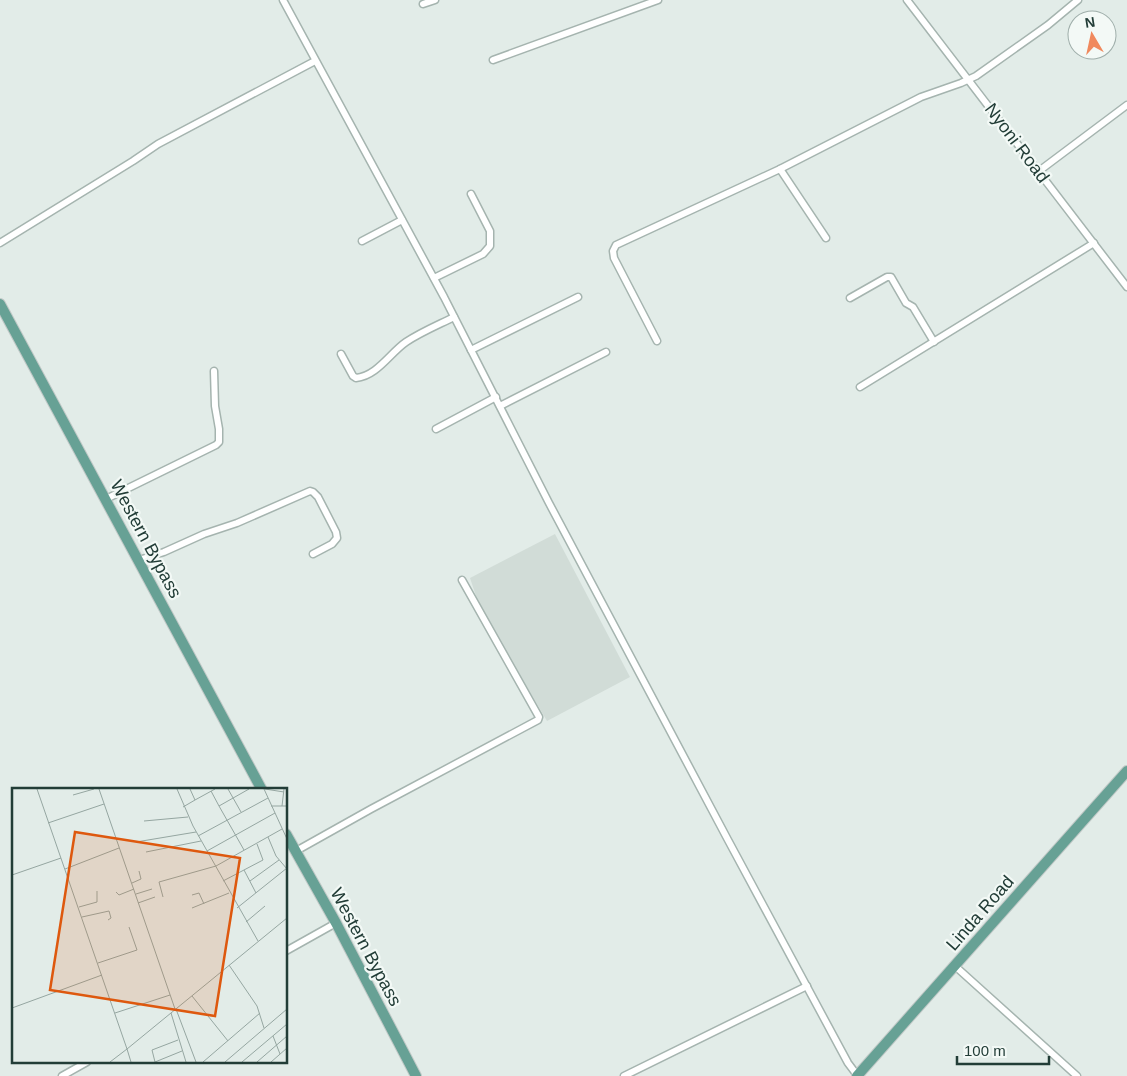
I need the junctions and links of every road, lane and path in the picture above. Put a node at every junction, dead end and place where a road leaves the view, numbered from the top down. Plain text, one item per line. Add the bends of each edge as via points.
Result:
1 (283, 0) edge
2 (435, 0) edge
3 (658, 0) edge
4 (907, 0) edge
5 (1078, 0) edge
6 (423, 4) dead end
7 (315, 60) junction
8 (494, 60) dead end
9 (969, 80) junction
10 (1127, 105) edge
11 (780, 169) junction
12 (1039, 171) junction
13 (471, 194) dead end
14 (402, 220) junction
15 (826, 238) dead end
16 (362, 241) dead end
17 (0, 243) edge
18 (1094, 243) junction
19 (434, 278) junction
20 (1127, 287) edge
21 (578, 298) dead end
22 (850, 298) dead end
23 (0, 304) edge
24 (454, 316) junction
25 (657, 341) dead end
26 (934, 342) junction
27 (471, 350) junction
28 (606, 352) dead end
29 (341, 354) dead end
30 (214, 371) dead end
31 (860, 387) dead end
32 (496, 398) junction
33 (500, 406) junction
34 (436, 429) dead end
35 (106, 499) junction
36 (313, 554) dead end
37 (139, 560) junction
38 (462, 580) dead end
39 (1127, 771) edge
40 (261, 788) edge
41 (288, 837) edge
42 (296, 851) junction
43 (336, 923) junction
44 (288, 950) edge
45 (955, 966) junction
46 (807, 986) junction
47 (83, 1064) edge
48 (859, 1075) edge
49 (62, 1076) edge
50 (416, 1076) edge
51 (624, 1076) edge
52 (1077, 1076) edge

1 - 7 street
2 - 6 street
3 - 8 street
4 - 9 street, Nyoni Road
5 - 9 street
7 - 14 street
7 - 17 street via 158,144
9 - 11 street via 921,97
9 - 12 street, Nyoni Road
10 - 12 street
11 - 15 street
11 - 25 street via 613,248 614,258
12 - 18 street, Nyoni Road
13 - 19 street via 490,231 490,246 483,254
14 - 16 street
14 - 19 street
18 - 20 street, Nyoni Road
18 - 26 street
19 - 24 street
21 - 27 street
22 - 26 street via 891,277
23 - 35 main road, Western Bypass
24 - 27 street
24 - 29 street via 405,343 365,376 353,376
26 - 31 street
27 - 32 street
28 - 33 street
30 - 35 street via 219,442
32 - 33 street
32 - 34 street
33 - 46 street
35 - 37 main road, Western Bypass
36 - 37 street via 337,538 318,497 310,491
37 - 40 main road, Western Bypass
38 - 42 street via 540,717
39 - 45 main road, Linda Road
41 - 42 main road, Western Bypass
42 - 43 main road, Western Bypass
43 - 44 street
43 - 50 main road, Western Bypass
45 - 48 main road, Linda Road
45 - 52 street
46 - 48 street via 848,1063
46 - 51 street
47 - 49 street

